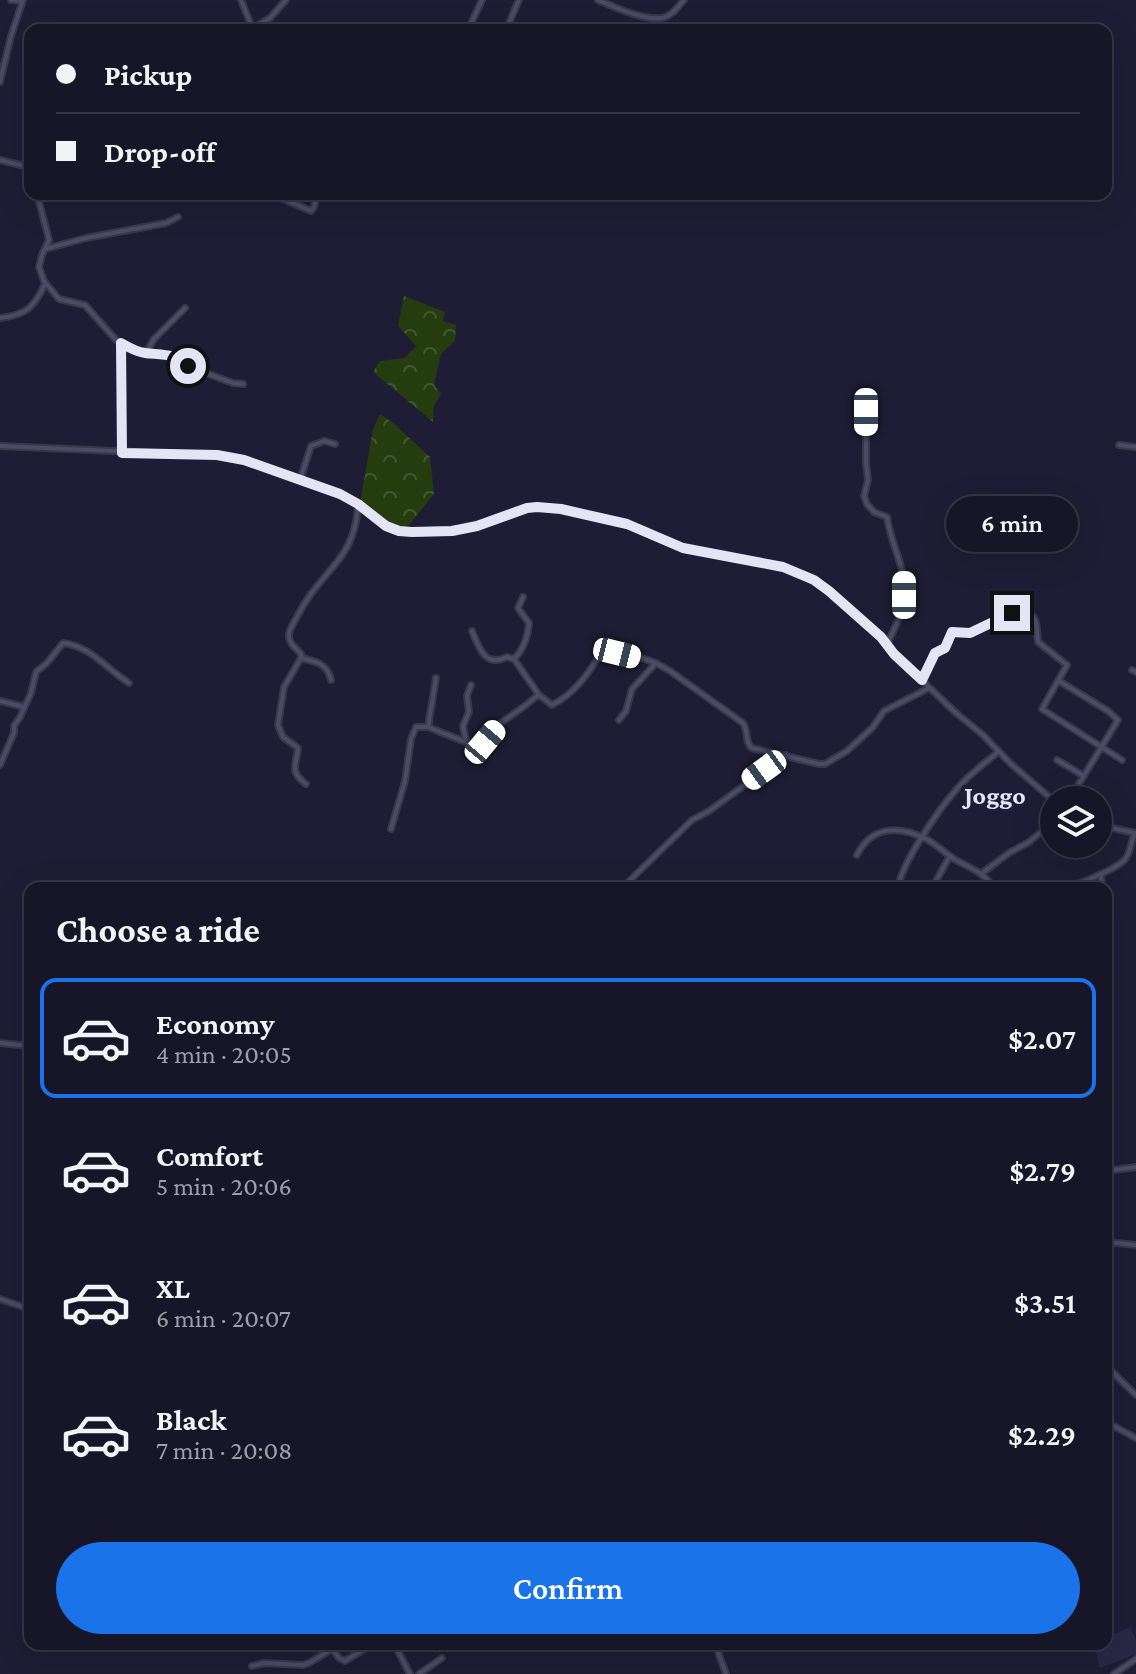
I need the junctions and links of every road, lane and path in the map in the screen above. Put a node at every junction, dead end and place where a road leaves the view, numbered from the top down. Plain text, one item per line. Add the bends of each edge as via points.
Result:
1 (11, 0) edge
2 (241, 0) edge
3 (286, 0) edge
4 (482, 0) edge
5 (519, 0) edge
6 (598, 0) edge
7 (684, 0) edge
8 (22, 1) edge
9 (250, 24) edge
10 (259, 24) edge
11 (471, 24) edge
12 (509, 24) edge
13 (0, 82) edge
14 (0, 160) edge
15 (24, 164) edge
16 (39, 200) edge
17 (286, 200) edge
18 (316, 200) edge
19 (178, 217) dead end
20 (45, 249) junction
21 (46, 283) junction
22 (185, 308) dead end
23 (0, 318) edge
24 (121, 343) junction
25 (146, 353) junction
26 (243, 384) dead end
27 (866, 412) dead end
28 (335, 444) dead end
29 (1119, 445) dead end
30 (0, 446) edge
31 (1136, 447) edge
32 (122, 453) junction
33 (300, 480) junction
34 (358, 504) junction
35 (523, 597) dead end
36 (472, 631) dead end
37 (887, 645) junction
38 (301, 658) junction
39 (514, 659) junction
40 (656, 663) junction
41 (436, 678) dead end
42 (331, 680) dead end
43 (922, 680) junction
44 (1059, 681) junction
45 (129, 683) dead end
46 (471, 685) dead end
47 (929, 688) junction
48 (539, 695) junction
49 (0, 701) edge
50 (24, 707) junction
51 (619, 720) dead end
52 (428, 727) junction
53 (467, 744) junction
54 (1102, 749) junction
55 (998, 752) junction
56 (786, 755) junction
57 (1057, 760) dead end
58 (1122, 760) dead end
59 (0, 765) edge
60 (1084, 776) junction
61 (306, 784) dead end
62 (1078, 786) edge
63 (1040, 789) edge
64 (1112, 828) edge
65 (391, 829) dead end
66 (1040, 833) edge
67 (1136, 833) edge
68 (923, 838) junction
69 (857, 855) dead end
70 (950, 856) junction
71 (982, 873) junction
72 (1101, 874) junction
73 (628, 882) edge
74 (900, 882) edge
75 (935, 882) edge
76 (990, 882) edge
77 (1083, 882) edge
78 (1102, 882) edge
79 (0, 1043) edge
80 (24, 1045) edge
81 (1136, 1167) edge
82 (1112, 1170) edge
83 (1112, 1243) edge
84 (1136, 1245) edge
85 (0, 1299) edge
86 (24, 1307) edge
87 (1112, 1372) edge
88 (1136, 1395) edge
89 (1112, 1425) edge
90 (1136, 1438) edge
91 (330, 1650) edge
92 (333, 1650) edge
93 (362, 1650) edge
94 (397, 1650) edge
95 (717, 1650) edge
96 (442, 1658) dead end
97 (1136, 1659) edge
98 (252, 1666) dead end
99 (410, 1674) edge
100 (419, 1674) edge
101 (726, 1674) edge
102 (1114, 1674) edge

1 - 8 street
2 - 9 street
3 - 10 street
4 - 11 street
5 - 12 street
6 - 7 street via 657,19 670,15
8 - 13 street
14 - 15 street
16 - 20 street via 49,240
17 - 18 street via 311,211
19 - 20 street
20 - 21 street via 39,267
21 - 23 street via 31,308
21 - 24 street via 62,300 88,308
22 - 25 street
24 - 25 street
24 - 32 street
25 - 26 street via 178,357 192,368
27 - 37 street via 864,496 874,512 887,517 904,577 903,607
28 - 33 street via 311,446
29 - 31 street
30 - 32 street
32 - 33 street via 226,456
33 - 34 street
34 - 37 street via 386,526 412,532 462,529 527,508 590,514 683,548 805,575
34 - 38 street via 344,554 303,604 289,632
35 - 39 street via 518,608 528,620 528,635
36 - 39 street via 486,657
37 - 43 street
38 - 42 street via 322,665
38 - 61 street via 284,687 278,725 283,737 298,748 294,771
39 - 48 street
40 - 48 street via 602,650 565,698 552,705
40 - 51 street via 632,689
40 - 56 street via 743,723 749,746
41 - 52 street
43 - 44 street via 952,632 970,633 1025,609 1033,616 1038,642 1067,665
43 - 47 street
44 - 54 street via 1118,720
44 - 54 street via 1042,710
45 - 50 street via 85,650 63,643 36,672
46 - 53 street via 463,726
47 - 55 street
47 - 56 street via 884,711 832,761 819,764
48 - 53 street via 501,723 481,746
49 - 50 street
50 - 59 street
52 - 53 street
52 - 65 street via 416,727 412,733
54 - 58 street
54 - 60 street
55 - 63 street
55 - 68 street via 957,788
56 - 73 street via 692,820
57 - 60 street
60 - 62 street
64 - 67 street
66 - 71 street
67 - 72 street via 1124,862
68 - 69 street via 878,832
68 - 70 street
68 - 74 street
70 - 71 street
70 - 75 street
71 - 76 street
72 - 77 street
72 - 78 street
79 - 80 street
81 - 82 street
83 - 84 street
85 - 86 street
87 - 88 street
89 - 90 street
91 - 98 street via 303,1665
92 - 93 street via 345,1661
94 - 99 street
95 - 101 street
96 - 100 street
97 - 102 street

